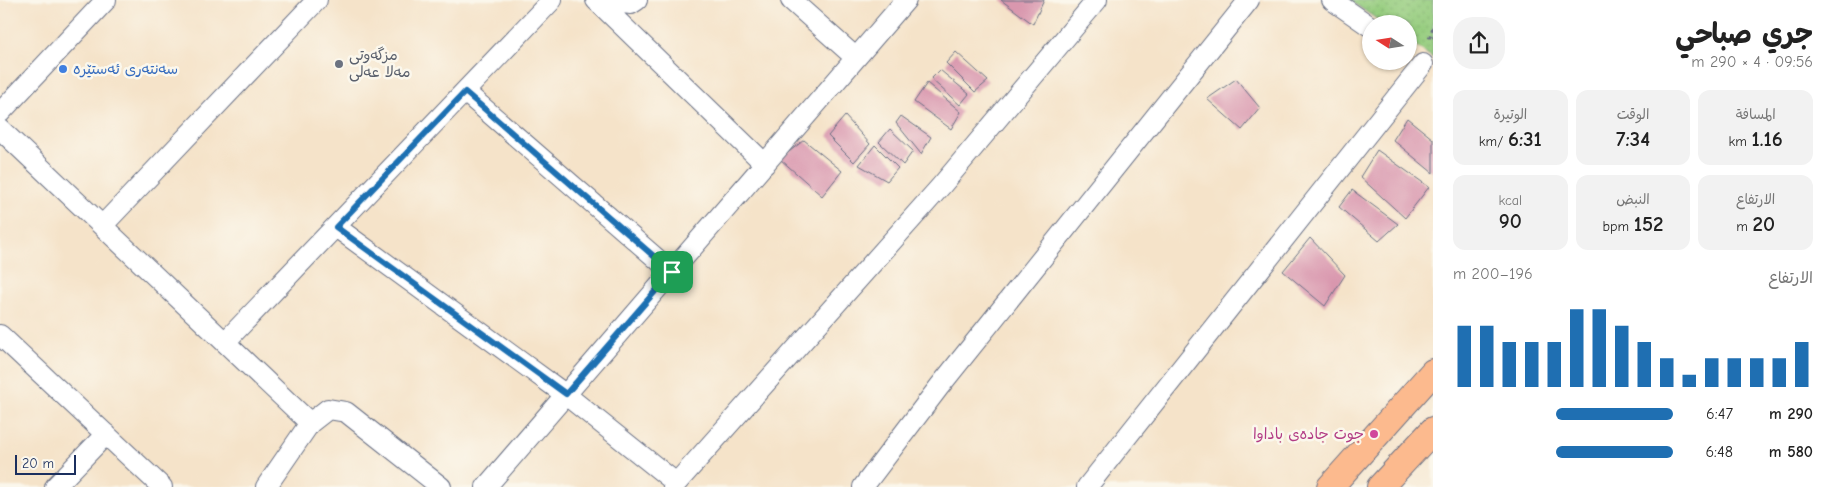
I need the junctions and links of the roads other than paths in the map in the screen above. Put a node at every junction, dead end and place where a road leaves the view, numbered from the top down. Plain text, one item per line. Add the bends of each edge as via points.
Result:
1 (106, 0) edge
2 (317, 0) edge
3 (552, 0) edge
4 (596, 0) edge
5 (600, 0) edge
6 (637, 0) edge
7 (791, 0) edge
8 (906, 0) edge
9 (1097, 0) edge
10 (1249, 0) edge
11 (1332, 0) edge
12 (1362, 21) edge
13 (856, 58) junction
14 (1422, 63) edge
15 (465, 92) junction
16 (0, 113) edge
17 (0, 129) edge
18 (765, 164) junction
19 (103, 225) junction
20 (336, 227) junction
21 (672, 272) junction
22 (226, 341) junction
23 (3, 345) edge
24 (1433, 372) edge
25 (566, 394) junction
26 (310, 423) junction
27 (1433, 430) edge
28 (106, 434) junction
29 (674, 485) edge
30 (55, 487) edge
31 (162, 487) edge
32 (266, 487) edge
33 (441, 487) edge
34 (486, 487) edge
35 (863, 487) edge
36 (1087, 487) edge
37 (1330, 487) edge
38 (1380, 487) edge

1 - 16 street
2 - 19 street
3 - 15 street
4 - 18 street
5 - 6 street via 631,4
7 - 13 street
8 - 13 street
9 - 29 street via 942,185
10 - 35 street via 945,379
11 - 12 street
13 - 18 street
14 - 36 street
15 - 20 street
15 - 21 street
17 - 19 street
18 - 21 street
19 - 22 street
20 - 22 street
20 - 25 street
21 - 25 street
22 - 26 street
23 - 28 street
24 - 37 main road
25 - 29 street
25 - 34 street
26 - 32 street
26 - 33 street via 328,409 346,412
27 - 38 main road
28 - 30 street
28 - 31 street

